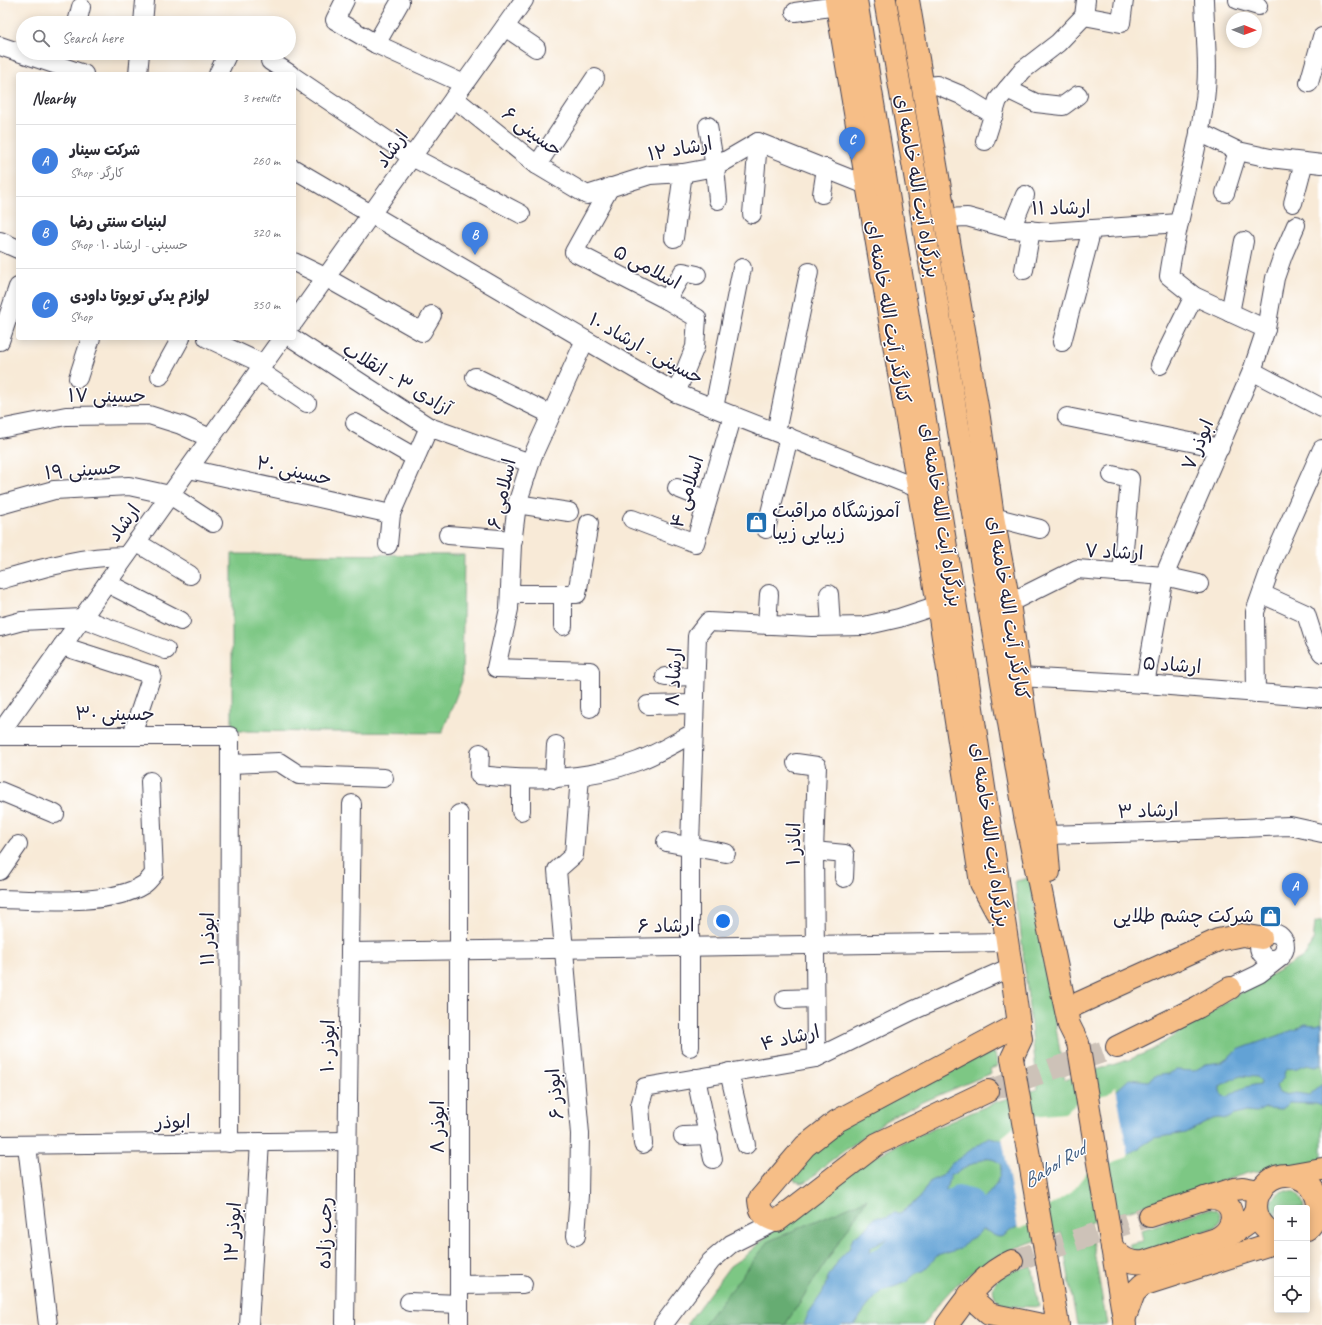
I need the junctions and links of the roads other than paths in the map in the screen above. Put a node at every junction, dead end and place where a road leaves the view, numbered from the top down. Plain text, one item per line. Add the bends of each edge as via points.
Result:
1 (345, 0) edge
2 (524, 0) edge
3 (885, 0) edge
4 (908, 0) edge
5 (1124, 0) edge
6 (1204, 0) edge
7 (1238, 0) edge
8 (145, 1) dead end
9 (400, 2) dead end
10 (843, 2) edge
11 (1258, 6) dead end
12 (1085, 8) edge
13 (795, 12) dead end
14 (144, 16) edge
15 (505, 26) junction
16 (1322, 37) edge
17 (376, 44) junction
18 (0, 48) edge
19 (536, 48) dead end
20 (16, 52) edge
21 (47, 60) edge
22 (139, 60) edge
23 (225, 60) edge
24 (270, 61) dead end
25 (67, 65) edge
26 (80, 72) edge
27 (138, 72) edge
28 (219, 72) edge
29 (287, 72) edge
30 (296, 78) edge
31 (595, 78) dead end
32 (1309, 83) dead end
33 (464, 84) junction
34 (922, 87) junction
35 (1007, 88) junction
36 (1078, 95) dead end
37 (454, 98) junction
38 (994, 115) junction
39 (708, 126) dead end
40 (1199, 132) junction
41 (985, 141) dead end
42 (758, 142) junction
43 (1238, 151) junction
44 (412, 157) junction
45 (1304, 162) junction
46 (1322, 164) edge
47 (537, 165) junction
48 (716, 167) junction
49 (826, 168) junction
50 (296, 170) edge
51 (683, 173) junction
52 (866, 185) junction
53 (610, 187) junction
54 (1225, 193) dead end
55 (822, 194) dead end
56 (1025, 195) dead end
57 (587, 196) joint
58 (718, 200) dead end
59 (1293, 203) dead end
60 (371, 214) junction
61 (521, 214) dead end
62 (752, 214) dead end
63 (946, 218) junction
64 (1179, 223) junction
65 (1296, 225) dead end
66 (1010, 229) junction
67 (1092, 229) junction
68 (1031, 230) junction
69 (674, 238) dead end
70 (0, 241) edge
71 (1244, 241) dead end
72 (16, 248) edge
73 (296, 263) edge
74 (742, 268) dead end
75 (1024, 270) dead end
76 (809, 272) dead end
77 (697, 275) dead end
78 (325, 278) junction
79 (16, 293) edge
80 (1194, 296) junction
81 (667, 300) junction
82 (1230, 313) junction
83 (432, 316) dead end
84 (296, 318) edge
85 (963, 321) junction
86 (1266, 330) junction
87 (90, 340) edge
88 (180, 340) edge
89 (211, 340) edge
90 (281, 340) edge
91 (295, 340) edge
92 (585, 340) junction
93 (0, 341) edge
94 (1062, 342) dead end
95 (944, 345) junction
96 (1160, 365) dead end
97 (261, 368) junction
98 (1252, 371) junction
99 (160, 376) dead end
100 (475, 377) dead end
101 (78, 378) dead end
102 (676, 393) junction
103 (307, 403) dead end
104 (714, 408) junction
105 (1322, 408) edge
106 (550, 414) junction
107 (733, 415) junction
108 (1067, 417) dead end
109 (355, 422) dead end
110 (429, 427) junction
111 (0, 429) edge
112 (783, 435) junction
113 (210, 438) junction
114 (920, 441) junction
115 (1220, 448) junction
116 (1322, 449) edge
117 (416, 458) junction
118 (530, 463) junction
119 (189, 469) junction
120 (1112, 475) dead end
121 (677, 488) dead end
122 (917, 488) junction
123 (170, 494) junction
124 (707, 500) junction
125 (517, 504) junction
126 (0, 505) edge
127 (569, 512) dead end
128 (391, 514) junction
129 (993, 517) junction
130 (632, 520) dead end
131 (213, 523) dead end
132 (589, 523) dead end
133 (766, 529) dead end
134 (1040, 529) dead end
135 (448, 535) dead end
136 (513, 540) junction
137 (388, 545) dead end
138 (131, 549) junction
139 (1122, 573) junction
140 (190, 575) dead end
141 (1164, 576) junction
142 (0, 580) edge
143 (107, 583) junction
144 (1199, 584) dead end
145 (510, 594) junction
146 (564, 594) junction
147 (769, 594) dead end
148 (829, 594) dead end
149 (1262, 594) junction
150 (1009, 603) junction
151 (938, 605) junction
152 (82, 618) junction
153 (181, 621) dead end
154 (767, 625) junction
155 (563, 626) dead end
156 (831, 626) junction
157 (0, 627) edge
158 (62, 646) junction
159 (166, 650) dead end
160 (1322, 654) edge
161 (695, 676) junction
162 (665, 677) dead end
163 (959, 677) junction
164 (1020, 677) junction
165 (1145, 684) junction
166 (1256, 693) junction
167 (1322, 698) edge
168 (648, 704) dead end
169 (694, 704) junction
170 (590, 708) dead end
171 (1018, 723) junction
172 (0, 732) edge
173 (693, 733) junction
174 (132, 735) junction
175 (0, 736) edge
176 (230, 736) joint
177 (556, 745) dead end
178 (480, 753) dead end
179 (796, 763) dead end
180 (230, 764) junction
181 (580, 776) junction
182 (384, 778) dead end
183 (521, 779) junction
184 (554, 780) junction
185 (150, 781) dead end
186 (0, 791) edge
187 (352, 804) dead end
188 (521, 810) dead end
189 (55, 814) dead end
190 (459, 814) dead end
191 (1322, 833) edge
192 (1046, 835) junction
193 (666, 842) dead end
194 (18, 845) dead end
195 (690, 845) junction
196 (814, 851) junction
197 (726, 853) dead end
198 (0, 870) edge
199 (844, 878) dead end
200 (0, 899) edge
201 (1045, 909) junction
202 (1005, 934) junction
203 (1260, 941) junction
204 (815, 945) junction
205 (690, 947) junction
206 (564, 948) junction
207 (459, 950) junction
208 (350, 952) junction
209 (1010, 967) junction
210 (1230, 988) junction
211 (815, 998) junction
212 (785, 999) dead end
213 (1071, 1026) junction
214 (1018, 1038) junction
215 (690, 1047) dead end
216 (1117, 1047) tunnel mouth
217 (816, 1058) junction
218 (729, 1072) junction
219 (696, 1078) junction
220 (988, 1091) tunnel mouth
221 (708, 1135) junction
222 (683, 1136) dead end
223 (347, 1141) junction
224 (260, 1142) junction
225 (229, 1143) junction
226 (643, 1144) dead end
227 (0, 1145) edge
228 (27, 1145) junction
229 (746, 1145) dead end
230 (714, 1159) dead end
231 (1322, 1170) edge
232 (1285, 1175) junction
233 (1205, 1198) junction
234 (1258, 1200) junction
235 (1150, 1216) tunnel mouth
236 (777, 1221) junction
237 (1310, 1225) edge
238 (1322, 1232) edge
239 (1274, 1234) edge
240 (1310, 1234) edge
241 (576, 1236) dead end
242 (1218, 1238) junction
243 (1274, 1243) edge
244 (1111, 1244) junction
245 (1012, 1261) tunnel mouth
246 (523, 1284) dead end
247 (459, 1285) junction
248 (968, 1296) junction
249 (408, 1302) dead end
250 (459, 1304) junction
251 (1124, 1322) edge
252 (1057, 1324) edge
253 (48, 1325) edge
254 (248, 1325) edge
255 (345, 1325) edge
256 (459, 1325) edge
257 (663, 1325) edge
258 (947, 1325) edge

1 - 17 street via 335,20
2 - 15 street, ارشاد
3 - 95 main road, بزرگراه آیت الله خامنه ای
4 - 34 main road, کنارگذر آیت الله خامنه ای
5 - 12 street via 1121,23
6 - 40 street via 1207,74
7 - 11 street
8 - 14 street
9 - 17 street
10 - 13 street
10 - 52 main road, کنارگذر آیت الله خامنه ای
10 - 114 main road, بزرگراه آیت الله خامنه ای
12 - 35 street via 1058,43 1023,70
15 - 19 street
15 - 33 street, ارشاد
16 - 32 street
17 - 33 street
18 - 20 street
21 - 25 street
22 - 27 street
23 - 28 street
24 - 29 street
25 - 26 street
30 - 44 street
31 - 47 street
33 - 37 street, ارشاد
34 - 38 street via 937,85
34 - 63 main road, کنارگذر آیت الله خامنه ای
35 - 36 street via 1036,103 1063,106
35 - 38 street via 998,100
37 - 44 street, ارشاد
37 - 47 street, حسینی ۶
38 - 41 street
39 - 48 street
40 - 43 street
40 - 64 street
42 - 48 street, ارشاد ۱۲
42 - 49 street
42 - 62 street
43 - 45 street
43 - 54 street
44 - 60 street, ارشاد
44 - 61 street
45 - 46 street
45 - 59 street
47 - 57 street, حسینی ۶
48 - 51 street, ارشاد ۱۲
48 - 58 street
49 - 52 street
49 - 55 street
50 - 60 street, حسینی - ارشاد ۱۰
51 - 53 street, ارشاد ۱۲ via 650,175
51 - 69 street
52 - 114 main road, کنارگذر آیت الله خامنه ای
53 - 57 street, ارشاد ۱۲
53 - 81 street, اسلامی ۵ via 574,252
56 - 66 street
60 - 78 street, ارشاد
60 - 92 street, حسینی - ارشاد ۱۰
63 - 66 street, ارشاد ۱۱ via 967,217
63 - 85 main road, کنارگذر آیت الله خامنه ای
64 - 67 street, ارشاد ۱۱
64 - 80 street via 1169,276
65 - 86 street via 1275,278
66 - 68 street, ارشاد ۱۱
67 - 68 street, ارشاد ۱۱ via 1050,232
67 - 94 street
68 - 75 street
70 - 72 street
71 - 82 street
73 - 78 street
74 - 104 street
76 - 112 street
77 - 81 street via 683,272
78 - 83 street via 422,332
78 - 84 street, ارشاد
79 - 93 street
80 - 82 street
80 - 96 street
81 - 102 street, اسلامی ۵ via 697,318 695,347
82 - 86 street
85 - 95 main road
85 - 129 main road, کنارگذر آیت الله خامنه ای
86 - 98 street, ابوذر ۷
87 - 101 street
88 - 99 street
89 - 97 street
90 - 97 street, ارشاد
91 - 110 street, آزادی ۳ - انقلاب
92 - 102 street, حسینی - ارشاد ۱۰
92 - 106 street, اسلامی ۶
95 - 171 main road, بزرگراه آیت الله خامنه ای
97 - 103 street
97 - 113 street, ارشاد
98 - 105 street
98 - 115 street, ابوذر ۷
100 - 106 street
102 - 104 street, حسینی - ارشاد ۱۰
104 - 107 street, حسینی - ارشاد ۱۰
106 - 118 street, اسلامی ۶
107 - 112 street, حسینی - ارشاد ۱۰
107 - 124 street, اسلامی ۴
108 - 115 street
109 - 117 street
110 - 117 street
110 - 118 street, آزادی ۳ - انقلاب
111 - 113 street, حسینی ۱۷ via 66,416 148,415 181,425
112 - 122 street, حسینی - ارشاد ۱۰
112 - 133 street
113 - 119 street, ارشاد
114 - 122 main road, کنارگذر آیت الله خامنه ای
114 - 163 main road, بزرگراه آیت الله خامنه ای
115 - 141 street, ابوذر ۷
116 - 149 street via 1275,555
117 - 128 street
118 - 125 street, اسلامی ۶
119 - 123 street, ارشاد
119 - 128 street, حسینی ۲۰
120 - 139 street via 1130,479
121 - 124 street
122 - 151 main road, کنارگذر آیت الله خامنه ای
123 - 126 street, حسینی ۱۹ via 129,486 54,490
123 - 131 street
123 - 138 street, ارشاد
124 - 130 street, اسلامی ۴ via 695,543
125 - 127 street
125 - 136 street, اسلامی ۶
128 - 137 street
129 - 134 street
129 - 150 main road, کنارگذر آیت الله خامنه ای
132 - 146 street via 577,594
135 - 136 street
136 - 145 street, اسلامی ۶
138 - 140 street
138 - 142 street via 65,562
138 - 143 street, ارشاد
139 - 141 street, ارشاد ۷
139 - 150 street, ارشاد ۷ via 1077,569
141 - 144 street, ارشاد ۷
141 - 165 street, ابوذر ۷
143 - 152 street, ارشاد
143 - 153 street
145 - 146 street
145 - 170 street, اسلامی ۶ via 496,668 590,670
146 - 155 street
147 - 154 street
148 - 156 street
149 - 160 street via 1306,614 1314,642
149 - 166 street via 1255,612
150 - 164 main road, کنارگذر آیت الله خامنه ای
151 - 156 street, ارشاد ۸ via 864,626
151 - 163 main road, کنارگذر آیت الله خامنه ای
152 - 157 street via 22,621
152 - 158 street, ارشاد
152 - 159 street
154 - 156 street, ارشاد ۸
154 - 161 street, ارشاد ۸ via 708,622 697,636
158 - 172 street, ارشاد
158 - 174 street via 152,675
161 - 162 street
161 - 169 street, ارشاد ۸
163 - 202 main road, بزرگراه آیت الله خامنه ای
164 - 165 street, ارشاد ۵
164 - 171 main road, کنارگذر آیت الله خامنه ای
165 - 166 street, ارشاد ۵
166 - 167 street, ارشاد ۵
168 - 169 street
169 - 173 street, ارشاد ۸
171 - 192 main road, کنارگذر آیت الله خامنه ای
171 - 201 main road, بزرگراه آیت الله خامنه ای via 1025,816
173 - 181 street via 639,761 600,773
173 - 195 street, ارشاد ۸
174 - 175 street, حسینی ۳۰
174 - 176 street, حسینی ۳۰
176 - 180 street, ابوذر ۱۱
177 - 184 street
178 - 183 street via 479,775
179 - 196 street, اباذر ۱ via 817,766
180 - 182 street via 279,762 299,775
180 - 225 street, ابوذر ۱۱
181 - 184 street
181 - 206 street, ابوذر ۶ via 574,855 557,870
183 - 184 street
183 - 188 street
185 - 200 street via 154,874 144,885 108,897
186 - 189 street
187 - 208 street, ابوذر ۱۰
190 - 207 street
191 - 192 street, ارشاد ۳ via 1290,826
192 - 201 main road, کنارگذر آیت الله خامنه ای via 1049,872
193 - 195 street
194 - 198 street
195 - 197 street
195 - 205 street, ارشاد ۸
196 - 199 street via 845,854
196 - 204 street, اباذر ۱
201 - 213 main road, بزرگراه آیت الله خامنه ای
202 - 204 street, ارشاد ۶
202 - 209 main road, بزرگراه آیت الله خامنه ای
203 - 210 street via 1250,968
203 - 210 street via 1271,933 1281,937 1285,943 1285,951 1259,974
203 - 213 main road via 1242,935 1218,940
204 - 205 street, ارشاد ۶
204 - 211 street, اباذر ۱
205 - 206 street, ارشاد ۶
205 - 215 street, ارشاد ۸
206 - 207 street, ارشاد ۶
206 - 241 street, ابوذر ۶ via 580,1134
207 - 208 street, ارشاد ۶
207 - 247 street, ابوذر ۸
208 - 223 street, ابوذر ۱۰
209 - 214 main road, بزرگراه آیت الله خامنه ای
209 - 217 street, ارشاد ۴
210 - 216 main road via 1198,1008
211 - 212 street
211 - 217 street, اباذر ۱
213 - 244 main road, بزرگراه آیت الله خامنه ای, bridge
214 - 236 main road via 842,1118 805,1146 758,1200 760,1210 766,1218
214 - 252 main road, بزرگراه آیت الله خامنه ای, bridge
217 - 218 street, ارشاد ۴
218 - 219 street, ارشاد ۴
218 - 229 street
219 - 221 street
219 - 226 street, ارشاد ۴ via 645,1087 640,1106
220 - 236 main road via 877,1144
221 - 222 street
221 - 230 street
223 - 224 street, ابوذر
223 - 255 street, رجب زاده
224 - 225 street, ابوذر
224 - 254 street, ابوذر ۱۲
225 - 228 street, ابوذر
227 - 228 street, ابوذر
228 - 253 street
231 - 232 main road
232 - 234 main road via 1271,1179
232 - 237 main road via 1299,1177 1315,1192 1317,1214
233 - 234 main road via 1243,1188
233 - 235 main road
233 - 242 main road via 1218,1198 1228,1205 1231,1211 1229,1230
234 - 239 main road via 1261,1223
234 - 242 main road via 1253,1217 1244,1226 1232,1234
236 - 257 street via 731,1244 711,1261
238 - 240 main road
242 - 244 main road via 1138,1263 1124,1259
243 - 251 main road via 1142,1285 1131,1299
244 - 251 main road, بزرگراه آیت الله خامنه ای
245 - 248 main road via 990,1274
246 - 247 street
247 - 250 street, ابوذر ۸
248 - 252 main road via 989,1314 1042,1325
248 - 258 main road
249 - 250 street
250 - 256 street, ابوذر ۸

